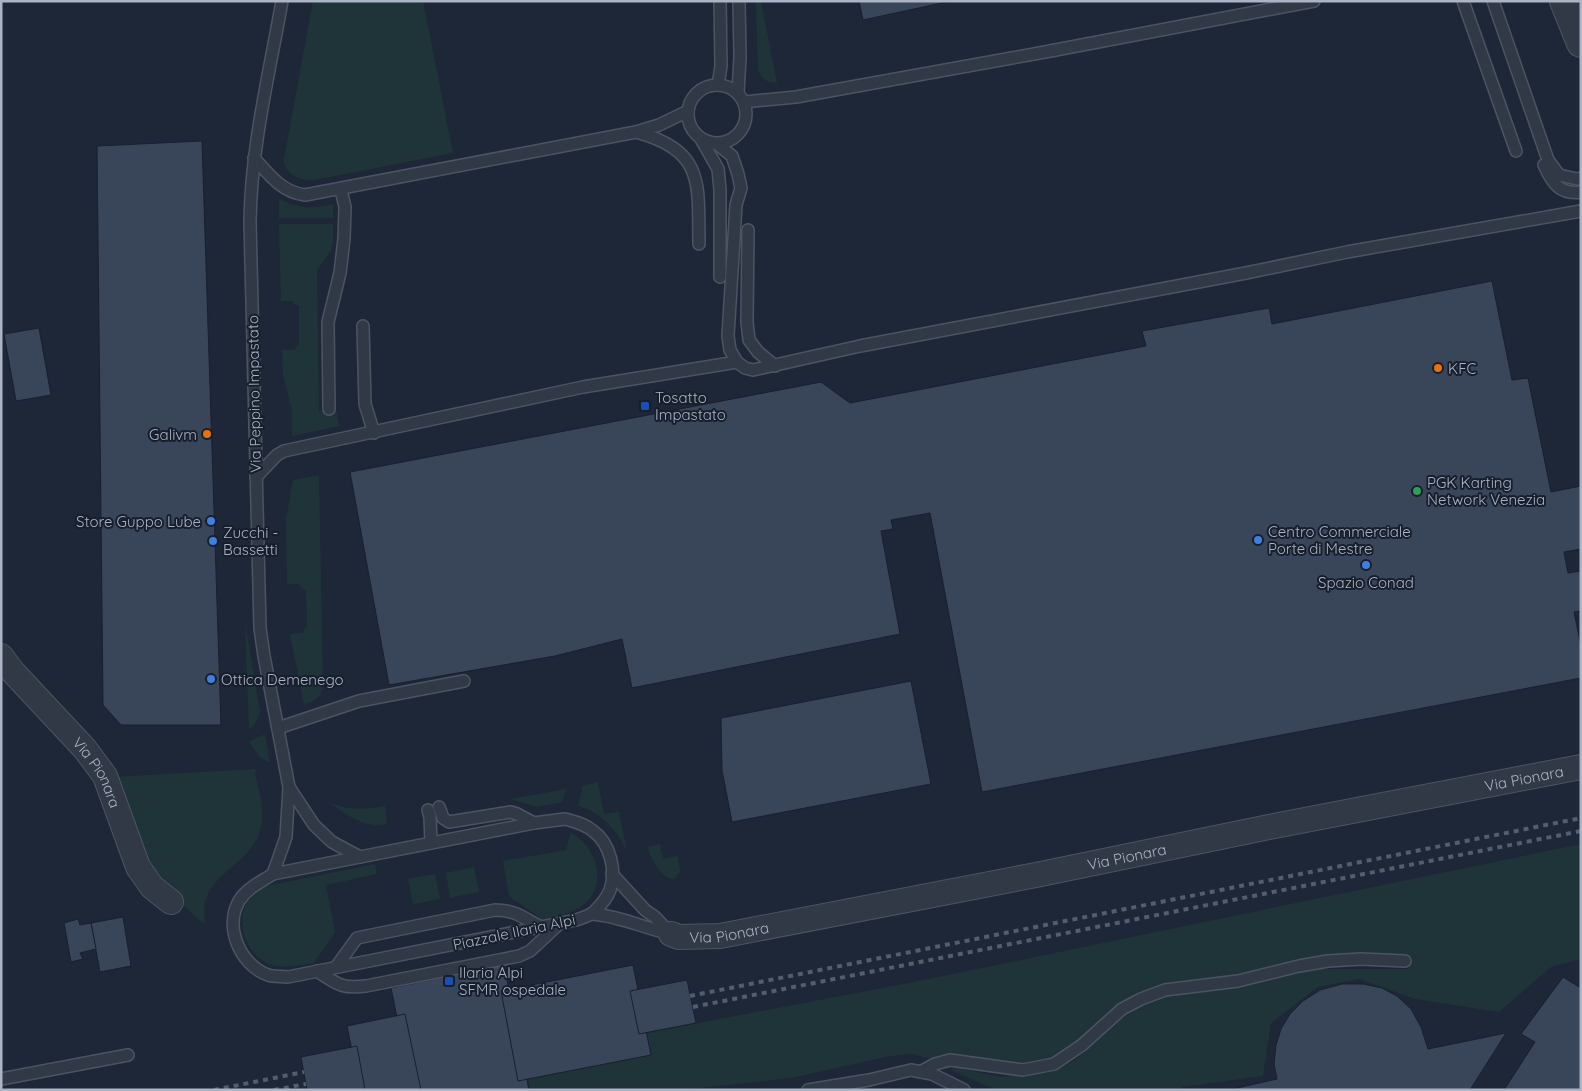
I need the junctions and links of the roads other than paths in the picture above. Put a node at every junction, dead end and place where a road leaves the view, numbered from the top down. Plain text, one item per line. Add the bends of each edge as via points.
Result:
1 (282, 1) edge
2 (720, 1) edge
3 (739, 1) edge
4 (1314, 1) edge
5 (1462, 1) edge
6 (1493, 1) edge
7 (1564, 1) edge
8 (1581, 43) edge
9 (718, 85) junction
10 (741, 98) junction
11 (688, 111) junction
12 (636, 132) junction
13 (1539, 138) junction
14 (701, 139) junction
15 (717, 144) junction
16 (1516, 152) dead end
17 (254, 158) junction
18 (1581, 178) edge
19 (341, 190) junction
20 (1581, 192) edge
21 (1581, 210) edge
22 (748, 230) dead end
23 (699, 244) dead end
24 (720, 276) dead end
25 (363, 326) dead end
26 (737, 362) junction
27 (775, 366) junction
28 (329, 409) dead end
29 (374, 433) junction
30 (256, 477) junction
31 (1, 656) edge
32 (464, 681) dead end
33 (278, 728) junction
34 (1581, 767) edge
35 (289, 787) junction
36 (534, 823) junction
37 (431, 843) junction
38 (360, 857) junction
39 (273, 874) junction
40 (612, 874) junction
41 (171, 902) dead end
42 (592, 914) junction
43 (560, 923) junction
44 (541, 927) junction
45 (671, 934) junction
46 (1405, 961) dead end
47 (336, 968) junction
48 (317, 971) junction
49 (128, 1055) dead end
50 (922, 1071) junction
51 (898, 1072) junction
52 (1, 1079) edge
53 (946, 1080) junction
54 (808, 1090) edge
55 (870, 1090) edge
56 (955, 1090) edge
57 (964, 1090) edge

1 - 17 lane, Via Peppino Impastato
2 - 9 lane via 721,66
3 - 10 lane
4 - 10 lane via 796,97
5 - 16 lane
6 - 13 lane
7 - 8 street
9 - 10 lane via 732,89
9 - 11 lane via 695,95
10 - 15 lane via 747,112 742,130 735,138
11 - 12 lane
11 - 14 lane via 691,127
12 - 19 lane
12 - 23 lane via 662,140 680,152 690,164 696,182
13 - 18 lane via 1548,160 1559,175
13 - 20 lane via 1543,161 1556,186 1570,193
14 - 15 lane
14 - 24 lane via 718,169
15 - 26 lane via 732,156 741,188 736,205 728,326 730,350
17 - 19 lane via 271,178 290,192 305,195
17 - 30 lane, Via Peppino Impastato via 250,222
19 - 28 lane via 345,207 344,239 340,273 328,322
21 - 27 lane via 860,346
22 - 27 lane via 746,322 750,340 758,352
25 - 29 lane via 365,404
26 - 27 lane via 753,370
26 - 29 lane via 583,387
29 - 30 lane via 284,451
30 - 33 lane, Via Peppino Impastato via 260,628
31 - 41 street, Via Pionara via 85,749 105,776 138,867 152,887
32 - 33 lane via 359,701
33 - 35 lane, Via Peppino Impastato
34 - 45 street, Via Pionara via 720,936 680,937
35 - 38 lane, Via Peppino Impastato via 314,826 332,842
35 - 39 lane, Via Peppino Impastato via 286,838
36 - 37 lane, Piazzale Ilaria Alpi
36 - 37 lane via 511,812 449,822 433,809 430,817
36 - 40 lane, Piazzale Ilaria Alpi via 565,819 594,831 611,858
37 - 38 lane, Piazzale Ilaria Alpi
38 - 39 lane, Piazzale Ilaria Alpi
39 - 48 lane, Piazzale Ilaria Alpi via 239,900 233,916 239,947 245,959 269,975 288,977
40 - 42 lane, Piazzale Ilaria Alpi via 610,890
40 - 45 lane, Via Pionara
42 - 43 lane, Piazzale Ilaria Alpi
42 - 45 lane, Via Pionara via 618,918
43 - 44 lane, Piazzale Ilaria Alpi
43 - 48 lane via 530,951 519,956 353,987 341,986
44 - 47 lane, Piazzale Ilaria Alpi
44 - 47 lane via 516,912 495,910 358,938
46 - 50 lane via 1328,961 1238,981 1165,990 1122,1009 1082,1045 1054,1064 1023,1070 950,1060
47 - 48 lane, Piazzale Ilaria Alpi
49 - 52 lane
50 - 51 lane
50 - 53 lane
51 - 54 lane
51 - 55 lane via 880,1080
53 - 56 lane
53 - 57 lane

